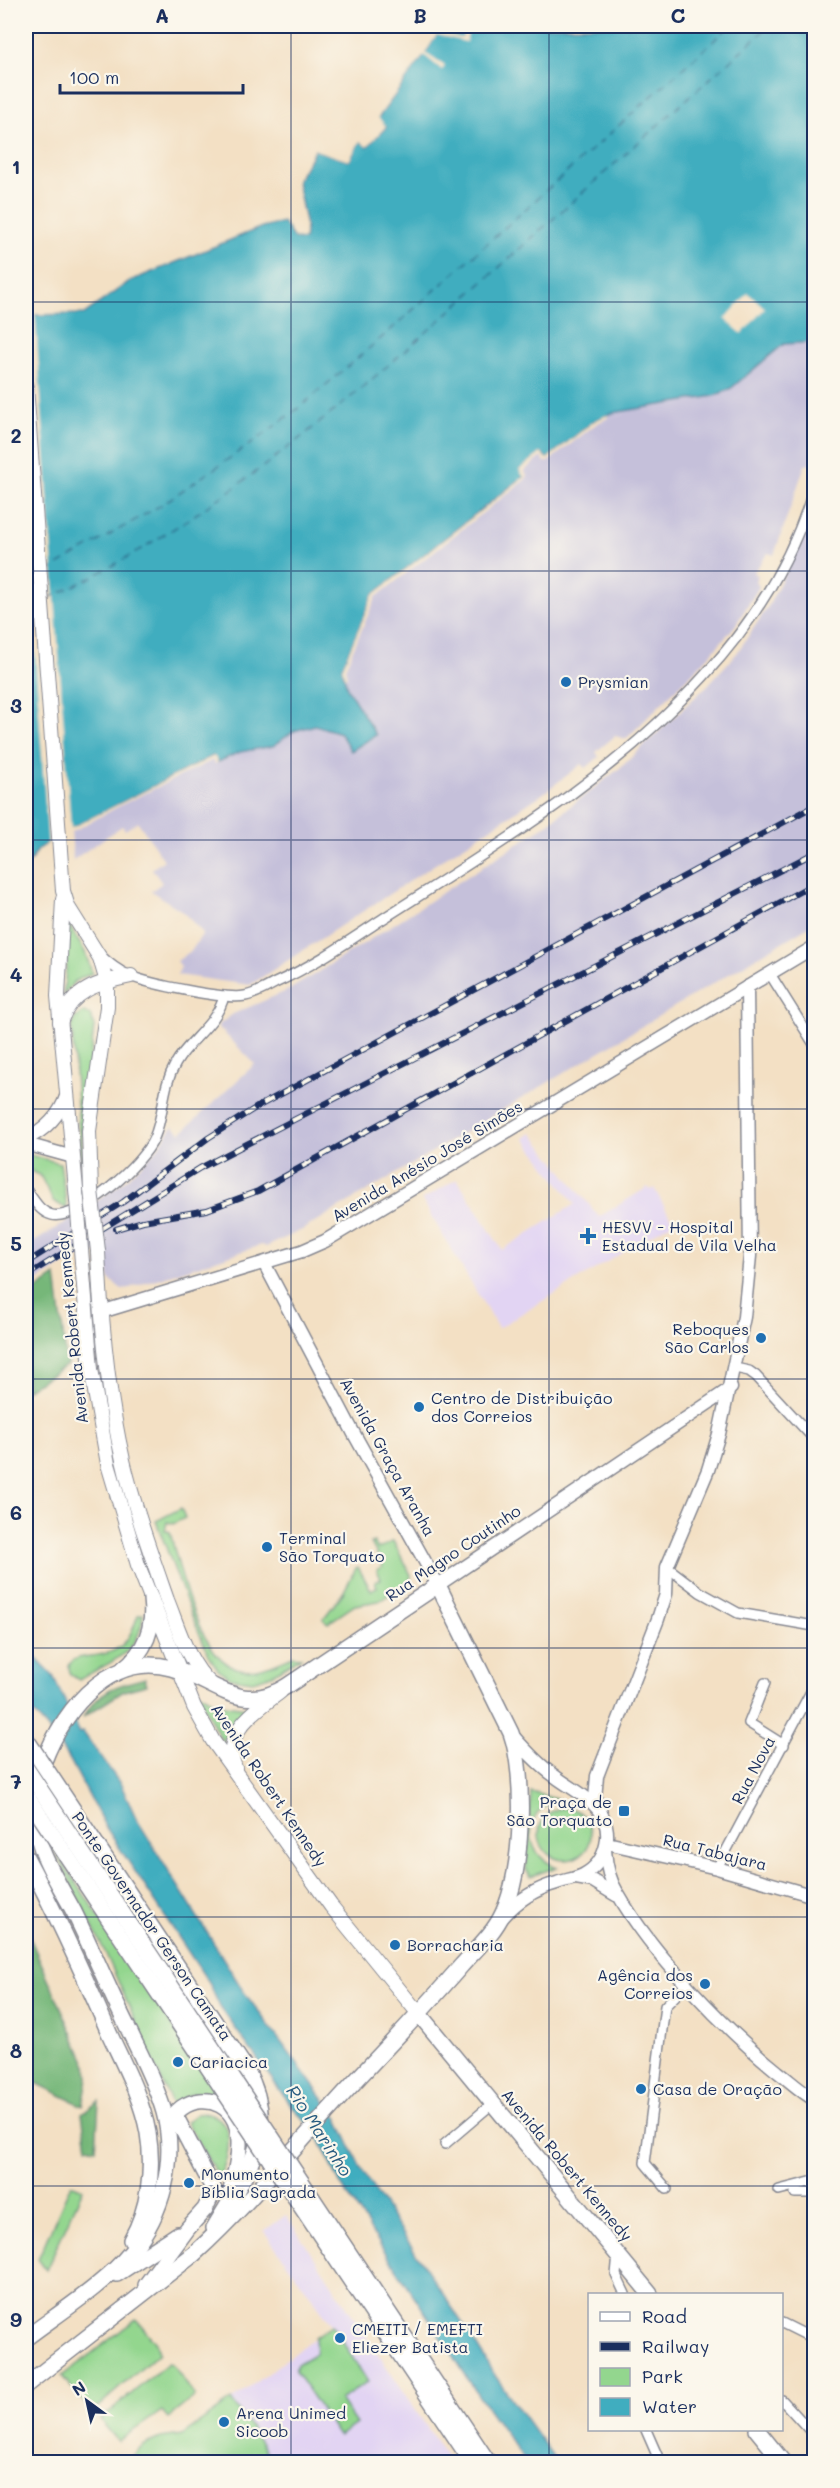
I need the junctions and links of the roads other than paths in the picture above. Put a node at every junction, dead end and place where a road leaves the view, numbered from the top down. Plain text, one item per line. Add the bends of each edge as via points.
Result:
1 (26, 386) edge
2 (814, 488) edge
3 (63, 891) junction
4 (94, 947) junction
5 (814, 947) edge
6 (770, 974) junction
7 (131, 976) junction
8 (106, 982) junction
9 (747, 987) junction
10 (224, 996) junction
11 (60, 1022) junction
12 (814, 1044) edge
13 (68, 1093) junction
14 (26, 1138) edge
15 (26, 1144) edge
16 (73, 1156) junction
17 (26, 1190) edge
18 (264, 1263) junction
19 (102, 1312) junction
20 (735, 1368) junction
21 (731, 1388) junction
22 (814, 1440) edge
23 (667, 1567) junction
24 (438, 1585) junction
25 (151, 1599) junction
26 (814, 1626) edge
27 (120, 1671) junction
28 (179, 1671) junction
29 (765, 1683) dead end
30 (287, 1686) junction
31 (814, 1686) edge
32 (223, 1692) junction
33 (810, 1705) edge
34 (511, 1733) junction
35 (26, 1739) edge
36 (784, 1745) junction
37 (26, 1768) edge
38 (237, 1772) junction
39 (26, 1795) edge
40 (601, 1813) junction
41 (606, 1846) junction
42 (26, 1857) edge
43 (717, 1868) junction
44 (576, 1878) junction
45 (814, 1896) edge
46 (624, 1904) junction
47 (496, 1925) junction
48 (687, 1984) junction
49 (419, 2014) junction
50 (814, 2100) edge
51 (492, 2104) junction
52 (169, 2125) junction
53 (445, 2144) dead end
54 (814, 2181) edge
55 (667, 2189) dead end
56 (779, 2190) dead end
57 (795, 2193) dead end
58 (814, 2193) edge
59 (226, 2208) junction
60 (188, 2228) junction
61 (194, 2254) junction
62 (618, 2254) junction
63 (106, 2277) junction
64 (91, 2288) junction
65 (648, 2292) edge
66 (624, 2293) edge
67 (135, 2300) junction
68 (783, 2324) edge
69 (26, 2338) edge
70 (814, 2339) edge
71 (26, 2385) edge
72 (783, 2401) edge
73 (646, 2431) edge
74 (757, 2431) edge
75 (814, 2435) edge
76 (472, 2463) edge
77 (488, 2463) edge
78 (660, 2463) edge
79 (783, 2463) edge

1 - 3 main road
2 - 10 street via 785,562 754,614 704,677 635,745 543,817 314,963 255,993
3 - 4 main road, Avenida Robert Kennedy via 68,907
3 - 11 main road
4 - 7 street via 112,965
4 - 8 main road, Avenida Robert Kennedy
5 - 6 street, Avenida Anésio José Simões
6 - 9 street, Avenida Anésio José Simões
6 - 12 street
7 - 8 main road
7 - 10 street
8 - 11 main road via 78,995
8 - 19 main road, Avenida Robert Kennedy, bridge via 107,1006 88,1131
9 - 18 street, Avenida Anésio José Simões via 339,1233
9 - 20 street via 750,1256
10 - 17 street via 215,1015 176,1063 165,1087 154,1137 146,1154 129,1172 65,1215 42,1210
11 - 13 main road
13 - 14 street via 54,1119
13 - 16 main road, Avenida Robert Kennedy
15 - 16 street
16 - 25 main road, Avenida Robert Kennedy, bridge via 85,1310 101,1430 118,1500
18 - 19 street, Avenida Anésio José Simões
18 - 24 street, Avenida Graça Aranha
19 - 32 main road, Avenida Robert Kennedy via 116,1427 143,1531 190,1656 202,1674
20 - 21 street
20 - 22 street via 756,1376
21 - 23 street via 708,1470
21 - 24 street, Rua Magno Coutinho
23 - 26 street via 700,1592 738,1613
23 - 40 street via 666,1594 658,1619 597,1776 595,1799
24 - 30 main road, Rua Magno Coutinho
24 - 34 main road, Avenida Graça Aranha
25 - 27 main road via 152,1619 146,1640 136,1657
25 - 28 main road, Avenida Robert Kennedy
27 - 28 main road via 145,1666
27 - 52 main road via 76,1705 58,1730 44,1760 36,1793 35,1826 40,1849 85,1936
28 - 32 main road
28 - 38 main road, Avenida Robert Kennedy via 203,1725
29 - 36 street via 749,1724
30 - 32 main road via 270,1695 251,1698
30 - 38 main road, Rua Magno Coutinho via 239,1728 232,1748
31 - 33 street, Rua Nova
33 - 36 street, Rua Nova
34 - 40 street via 542,1766
34 - 47 main road, Avenida Graça Aranha via 520,1770 518,1844 512,1889
35 - 59 main road, bridge via 252,2080 260,2106 261,2132 249,2170
36 - 43 street, Rua Nova
37 - 77 main road, Ponte Governador Gerson Camata, bridge
38 - 49 main road, Avenida Robert Kennedy via 331,1906
39 - 76 main road, Ponte Governador Gerson Camata, bridge
40 - 41 street
41 - 43 street, Rua Tabajara
41 - 44 street via 597,1865
41 - 46 street via 612,1882
42 - 63 main road via 75,1955 140,2103 148,2134 151,2167 146,2202 134,2236
43 - 45 street, Rua Tabajara
44 - 46 street via 601,1885
44 - 47 street via 533,1892
46 - 48 street
47 - 49 main road, Avenida Graça Aranha
48 - 50 street via 761,2058
48 - 55 street via 665,2006 645,2163
49 - 51 main road, Avenida Robert Kennedy
49 - 61 main road, Avenida Graça Aranha via 239,2211
51 - 53 street
51 - 62 main road, Avenida Robert Kennedy
52 - 59 main road via 185,2105 200,2100 214,2102 231,2114 237,2127 238,2153
52 - 60 main road via 178,2121 214,2190 205,2209
52 - 63 main road via 168,2171 157,2211 141,2240
54 - 56 street
57 - 58 street
59 - 61 main road
60 - 64 main road via 131,2267
60 - 67 main road
61 - 67 main road
62 - 65 main road, Avenida Robert Kennedy
62 - 66 street via 616,2275
63 - 64 main road
64 - 69 main road
67 - 71 main road
68 - 70 street
72 - 75 street
73 - 78 street
74 - 79 main road

